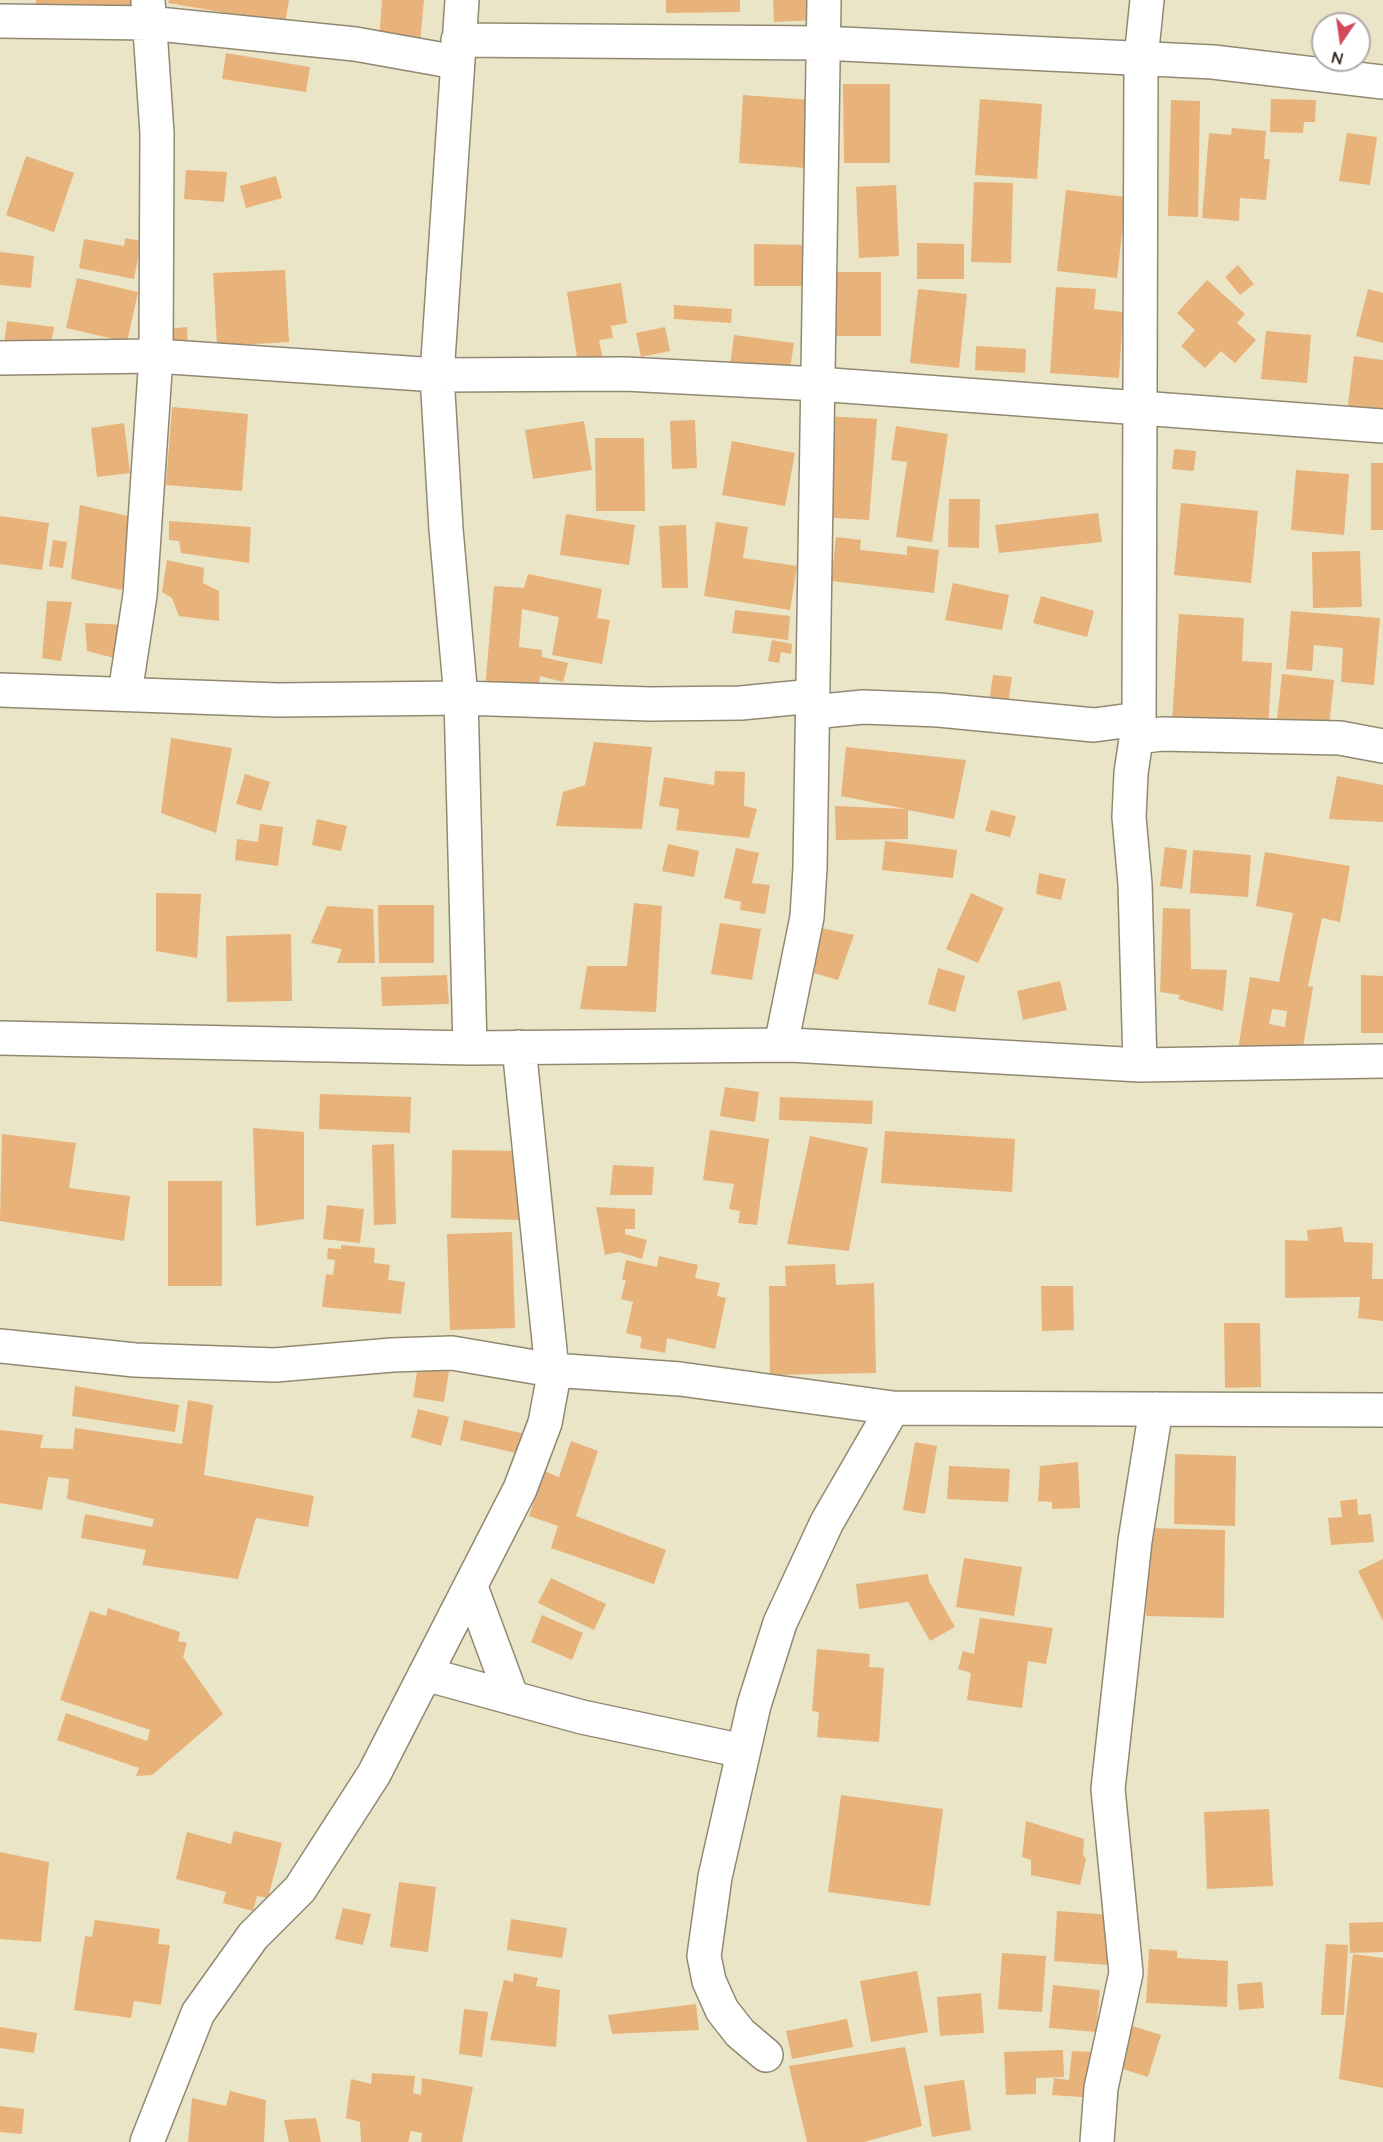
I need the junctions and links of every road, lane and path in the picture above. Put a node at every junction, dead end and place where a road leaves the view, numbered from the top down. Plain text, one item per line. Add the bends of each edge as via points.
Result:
1 (462, 0) edge
2 (824, 0) edge
3 (1147, 0) edge
4 (148, 12) edge
5 (0, 21) edge
6 (822, 43) junction
7 (457, 51) junction
8 (1141, 59) junction
9 (1383, 82) edge
10 (156, 356) junction
11 (0, 358) edge
12 (437, 375) junction
13 (818, 384) junction
14 (1139, 409) junction
15 (1383, 426) edge
16 (0, 690) edge
17 (125, 693) junction
18 (461, 698) junction
19 (813, 704) junction
20 (1138, 728) junction
21 (1383, 746) edge
22 (0, 1038) edge
23 (781, 1045) junction
24 (519, 1047) junction
25 (470, 1048) junction
26 (1383, 1061) edge
27 (1140, 1065) junction
28 (0, 1346) edge
29 (553, 1369) junction
30 (893, 1408) junction
31 (1156, 1409) junction
32 (1383, 1410) edge
33 (471, 1587) junction
34 (425, 1674) junction
35 (512, 1698) junction
36 (743, 1751) junction
37 (766, 2055) dead end
38 (147, 2142) edge
39 (1097, 2142) edge

1 - 7 street
2 - 6 street
3 - 8 street
4 - 5 street
4 - 7 street via 355,44
4 - 10 street via 157,133
6 - 7 street
6 - 8 street
6 - 13 street
7 - 12 street
8 - 9 street via 1214,62
8 - 14 street
10 - 11 street
10 - 12 street
10 - 17 street via 140,595
12 - 13 street via 625,374
12 - 18 street
13 - 14 street
13 - 19 street
14 - 15 street
14 - 20 street
16 - 17 street
17 - 18 street via 278,700
18 - 19 street
18 - 25 street
19 - 20 street via 939,710
19 - 23 street via 807,917
20 - 21 street via 1162,734 1340,738
20 - 27 street via 1129,817 1135,884
22 - 25 street
23 - 24 street
23 - 27 street
24 - 25 street
24 - 29 street
26 - 27 street
28 - 29 street via 135,1360 275,1365 452,1353
29 - 30 street via 680,1379
29 - 33 street via 545,1423 520,1489
30 - 31 street
30 - 36 street via 827,1522 780,1623
31 - 32 street
31 - 39 street via 1135,1541 1108,1789 1126,1973 1101,2088
33 - 34 street
33 - 35 street
34 - 35 street
34 - 38 street via 374,1774 300,1888 253,1936 198,2013
35 - 36 street
36 - 37 street via 715,1877 704,1956 709,1981 722,2010 740,2033

